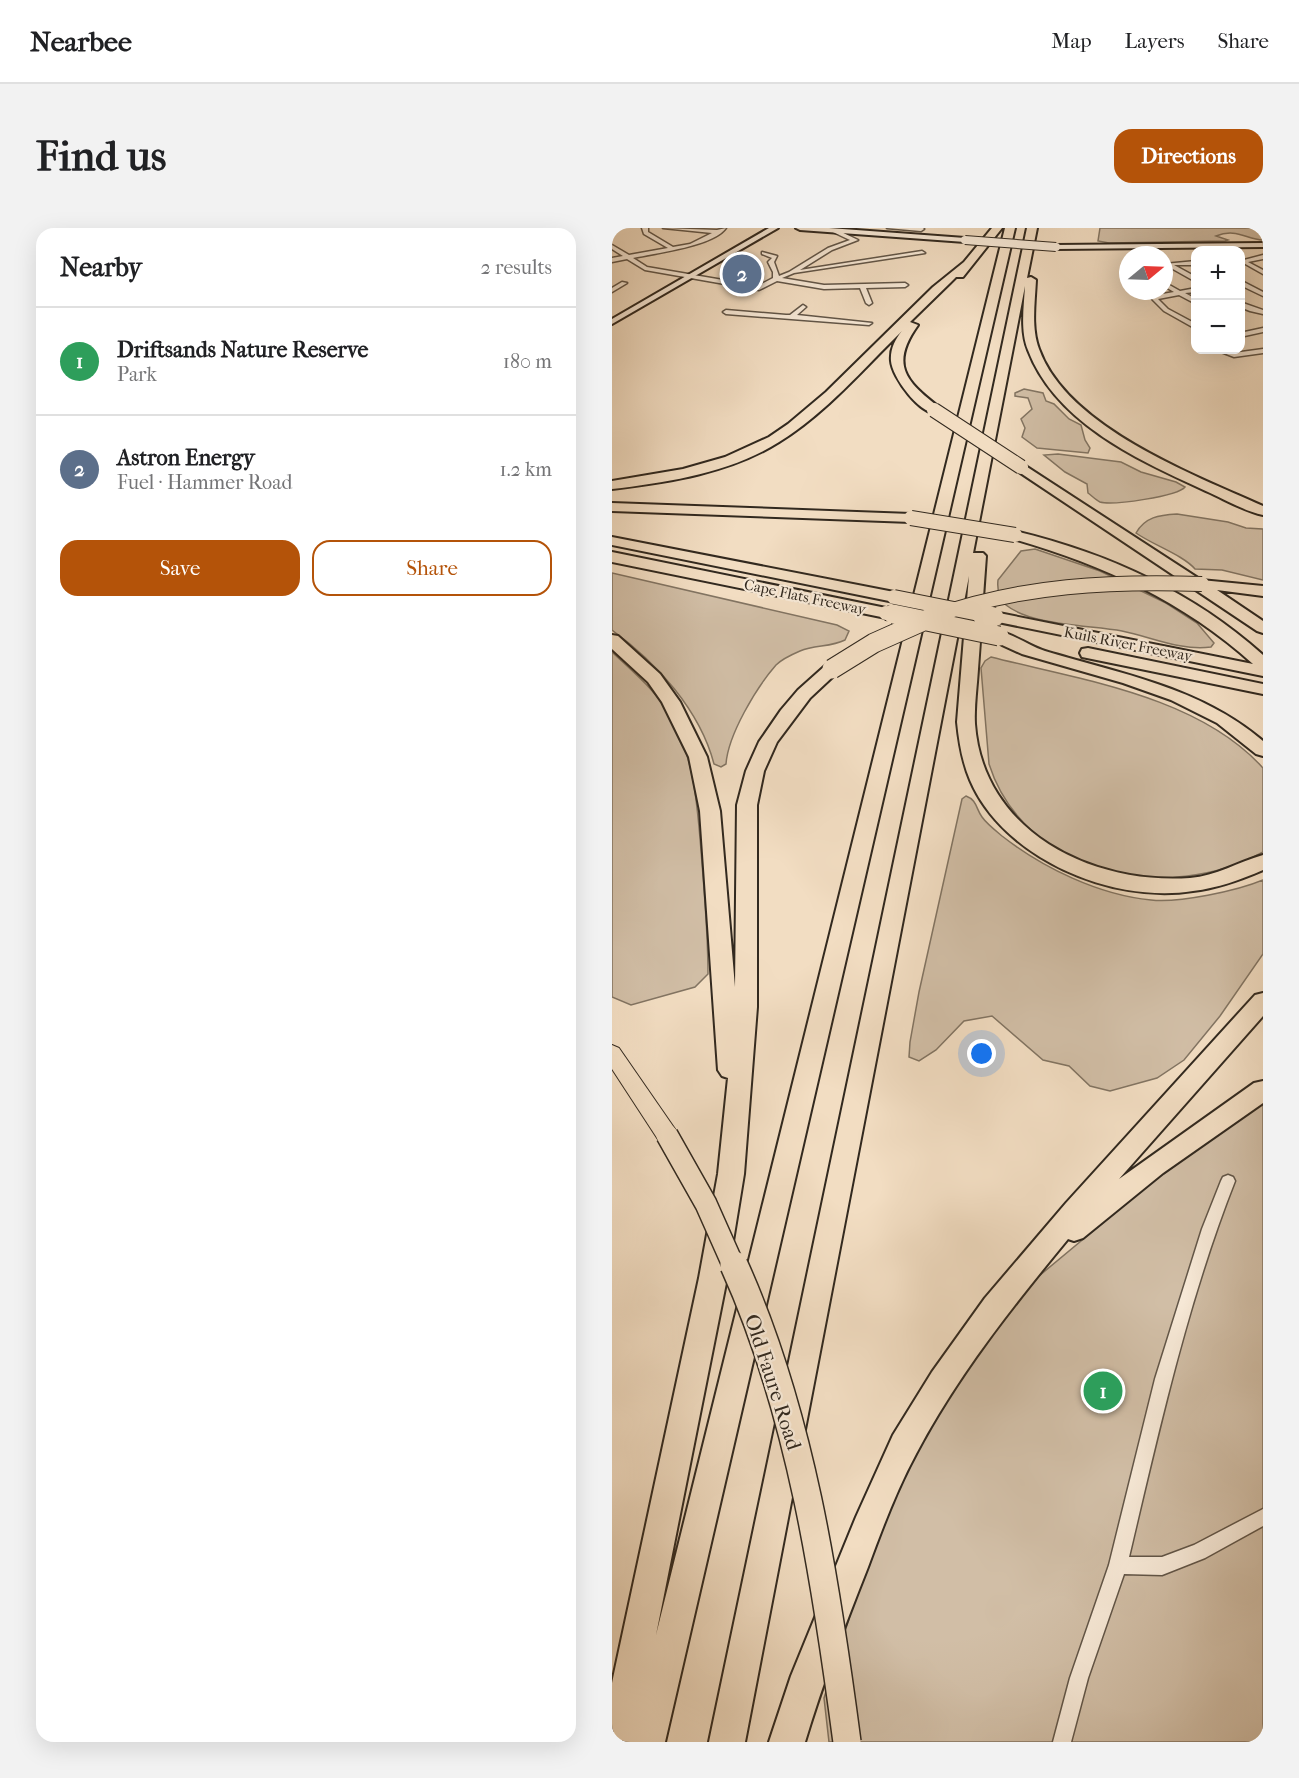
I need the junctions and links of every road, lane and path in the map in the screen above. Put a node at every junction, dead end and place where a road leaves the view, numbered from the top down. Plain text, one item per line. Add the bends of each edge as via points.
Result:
1 (645, 228) edge
2 (666, 228) edge
3 (774, 228) edge
4 (800, 228) edge
5 (891, 228) edge
6 (997, 228) edge
7 (1010, 228) edge
8 (1033, 228) edge
9 (921, 230) dead end
10 (721, 231) edge
11 (835, 231) junction
12 (1263, 245) edge
13 (612, 247) edge
14 (673, 249) junction
15 (764, 253) dead end
16 (922, 253) dead end
17 (868, 254) dead end
18 (628, 257) junction
19 (1263, 257) edge
20 (612, 260) edge
21 (1245, 260) edge
22 (871, 261) junction
23 (1191, 263) edge
24 (1245, 263) edge
25 (967, 264) junction
26 (1173, 264) edge
27 (1173, 268) edge
28 (1263, 272) edge
29 (791, 273) junction
30 (685, 276) junction
31 (1191, 277) edge
32 (776, 279) junction
33 (612, 282) edge
34 (905, 285) dead end
35 (1245, 285) edge
36 (862, 286) junction
37 (618, 287) edge
38 (1173, 289) edge
39 (1191, 291) edge
40 (1179, 292) junction
41 (1263, 294) edge
42 (1193, 300) edge
43 (869, 303) dead end
44 (1245, 306) edge
45 (803, 307) dead end
46 (726, 312) dead end
47 (1263, 312) edge
48 (612, 313) edge
49 (792, 316) junction
50 (612, 322) edge
51 (869, 322) dead end
52 (1191, 324) edge
53 (1245, 330) edge
54 (1263, 330) edge
55 (1250, 333) junction
56 (1245, 334) edge
57 (1263, 351) edge
58 (1228, 354) joint
59 (1216, 358) dead end
60 (612, 485) edge
61 (976, 500) junction
62 (612, 507) edge
63 (1263, 511) edge
64 (612, 541) edge
65 (612, 557) edge
66 (1263, 591) edge
67 (993, 617) joint
68 (1263, 628) edge
69 (999, 636) junction
70 (612, 640) edge
71 (1263, 664) edge
72 (1263, 671) edge
73 (1263, 689) edge
74 (1263, 750) edge
75 (1263, 861) edge
76 (1263, 1002) edge
77 (612, 1053) edge
78 (1263, 1090) edge
79 (736, 1117) junction
80 (1228, 1181) dead end
81 (1033, 1264) junction
82 (1263, 1517) edge
83 (1118, 1565) junction
84 (616, 1742) edge
85 (647, 1742) edge
86 (727, 1742) edge
87 (787, 1742) edge
88 (848, 1742) edge
89 (1062, 1742) edge

1 - 14 street via 645,232
2 - 10 street
3 - 30 main road
4 - 11 main road
5 - 9 street
6 - 25 highway
7 - 85 highway
8 - 61 highway
8 - 63 highway via 1030,324 1036,356 1049,379 1084,415 1127,444
10 - 14 street via 695,244
11 - 12 main road, bridge via 1056,247
11 - 29 street via 855,240 832,248
13 - 18 street
14 - 18 street
15 - 32 street via 775,257 771,262
16 - 22 street
17 - 22 street
18 - 20 street
18 - 30 street via 648,269
19 - 21 street
22 - 29 street
23 - 26 street
24 - 28 street
25 - 60 highway via 813,410 780,435 746,453 708,466
25 - 68 highway, bridge via 904,333 896,352 897,367 904,381 934,410
27 - 31 street
29 - 32 street
30 - 32 street via 761,287
30 - 48 main road
30 - 50 main road
32 - 36 street via 814,286
33 - 37 street
34 - 36 street
35 - 41 street
36 - 43 street
38 - 40 street
39 - 40 street
40 - 42 street
40 - 52 street via 1155,299
44 - 47 street
45 - 49 street
46 - 49 street
49 - 51 street
53 - 55 street
54 - 55 street
55 - 56 street
57 - 58 street
58 - 59 street
61 - 75 highway via 979,533 966,722 977,775 1005,819 1059,859 1130,883 1194,885 1230,877
61 - 86 highway
62 - 71 highway, bridge via 910,518 1015,535 1098,561 1156,586 1209,618
64 - 67 highway, Cape Flats Freeway, bridge
65 - 69 highway, Cape Flats Freeway, bridge
66 - 79 highway, bridge via 1154,581 1093,583 977,602 923,619 870,644 832,669 804,694 768,742 755,771 747,805 746,1006
67 - 72 highway, Kuils River Freeway
69 - 73 highway, Kuils River Freeway
69 - 74 highway via 1020,648 1183,699 1224,721
70 - 79 highway via 642,666 671,702 699,757 710,811 728,1061
76 - 81 highway
77 - 88 main road, Old Faure Road, bridge via 667,1136 711,1217 736,1272 777,1386 798,1459 826,1590
78 - 81 highway via 1154,1166
79 - 84 highway via 731,1174 713,1278
80 - 83 street via 1162,1379
81 - 87 highway via 968,1341 904,1445 808,1676
82 - 83 street via 1199,1552 1162,1566
83 - 89 street via 1079,1678

